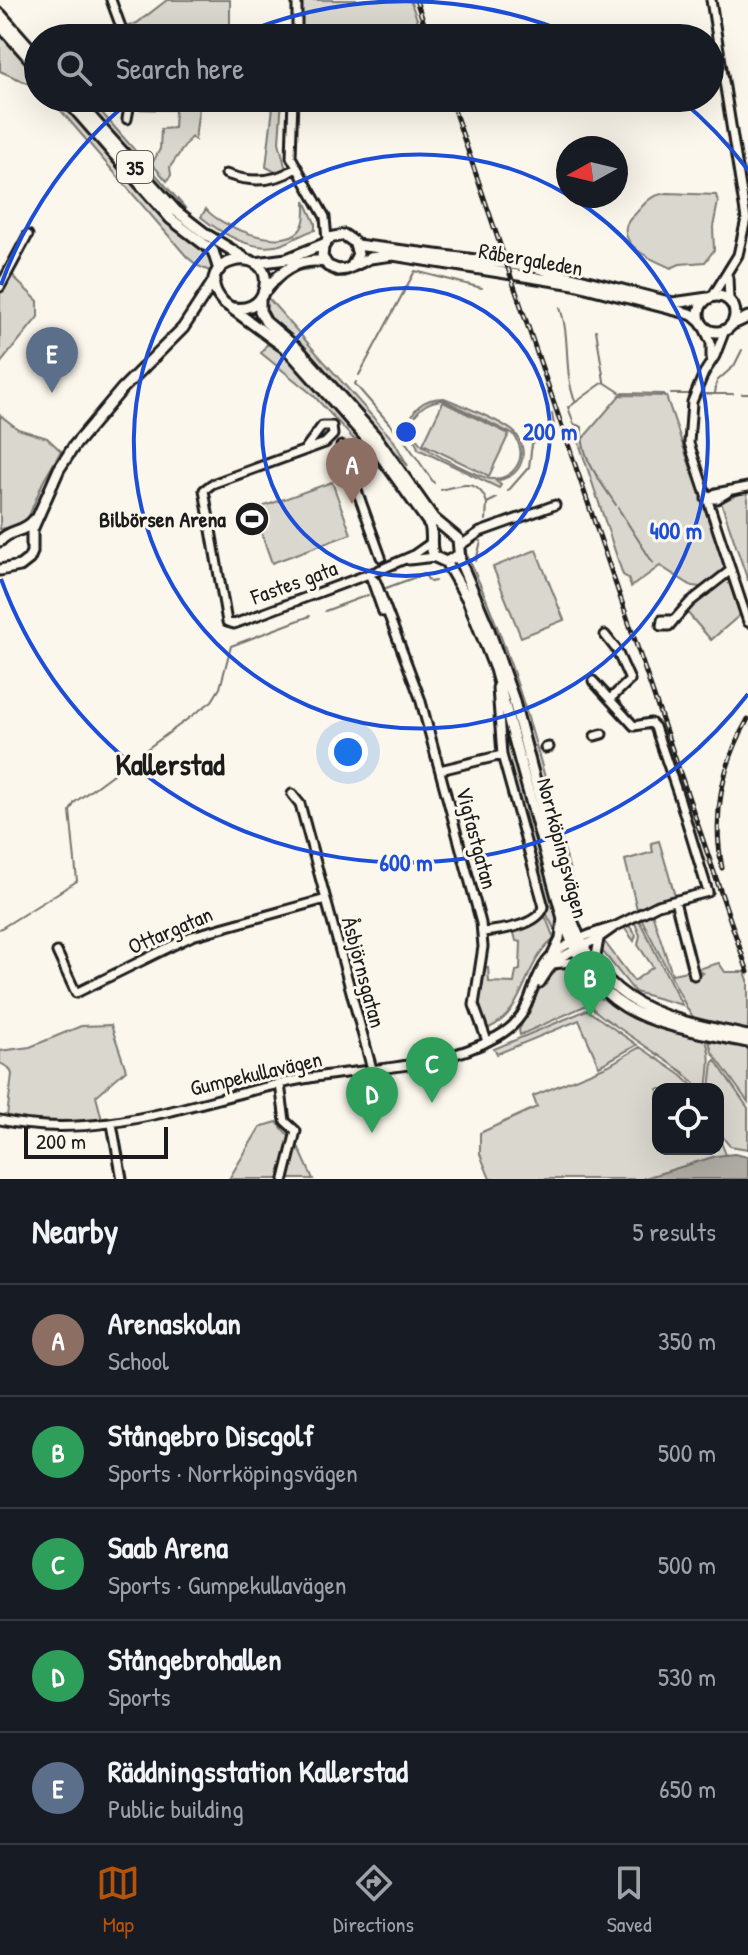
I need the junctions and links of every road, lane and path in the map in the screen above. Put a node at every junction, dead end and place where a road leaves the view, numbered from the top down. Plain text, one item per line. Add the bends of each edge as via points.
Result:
1 (111, 0) edge
2 (297, 0) edge
3 (711, 0) edge
4 (0, 14) edge
5 (120, 24) edge
6 (297, 24) edge
7 (715, 24) edge
8 (0, 25) edge
9 (24, 41) edge
10 (24, 52) edge
11 (724, 78) edge
12 (77, 112) edge
13 (87, 112) edge
14 (128, 112) edge
15 (292, 112) edge
16 (127, 119) dead end
17 (296, 168) junction
18 (226, 174) dead end
19 (325, 217) junction
20 (746, 231) edge
21 (28, 235) dead end
22 (344, 235) junction
23 (325, 242) junction
24 (356, 245) junction
25 (250, 261) junction
26 (325, 262) junction
27 (352, 266) junction
28 (729, 271) junction
29 (217, 275) junction
30 (0, 287) edge
31 (262, 296) junction
32 (710, 298) junction
33 (730, 302) junction
34 (226, 304) junction
35 (748, 308) edge
36 (192, 317) junction
37 (748, 317) edge
38 (702, 324) junction
39 (728, 328) junction
40 (708, 367) junction
41 (341, 446) dead end
42 (305, 449) dead end
43 (748, 487) edge
44 (706, 499) junction
45 (555, 505) dead end
46 (39, 515) junction
47 (17, 532) junction
48 (480, 532) junction
49 (451, 533) junction
50 (2, 537) edge
51 (432, 540) junction
52 (32, 544) junction
53 (460, 550) junction
54 (381, 557) dead end
55 (0, 558) edge
56 (441, 560) junction
57 (12, 566) junction
58 (0, 570) edge
59 (731, 570) junction
60 (373, 574) junction
61 (674, 620) dead end
62 (748, 622) edge
63 (605, 635) dead end
64 (495, 669) junction
65 (593, 681) dead end
66 (610, 699) junction
67 (502, 755) junction
68 (440, 770) junction
69 (292, 794) dead end
70 (326, 899) junction
71 (675, 901) junction
72 (562, 915) junction
73 (616, 926) junction
74 (483, 932) junction
75 (599, 938) junction
76 (577, 945) junction
77 (57, 952) dead end
78 (551, 960) junction
79 (584, 966) junction
80 (598, 968) junction
81 (694, 975) dead end
82 (748, 1036) edge
83 (487, 1041) junction
84 (748, 1042) edge
85 (372, 1069) junction
86 (280, 1084) junction
87 (0, 1122) edge
88 (112, 1124) junction
89 (122, 1179) edge
90 (284, 1179) edge

1 - 5 street
2 - 6 street
3 - 7 street
4 - 9 main road
8 - 10 main road
11 - 20 street
12 - 29 main road, 35 via 171,219 213,251
13 - 25 main road, 35 via 176,211
14 - 16 street
15 - 17 street via 290,143
17 - 18 street via 270,180
17 - 19 street
19 - 22 street
19 - 23 street
20 - 28 street
21 - 30 street
22 - 23 main road
22 - 24 main road
23 - 25 main road via 287,259
23 - 26 main road
24 - 27 main road
24 - 32 main road, Råbergaleden via 533,267 673,303
25 - 29 main road via 230,261
25 - 31 main road via 264,278
26 - 27 main road via 338,270
26 - 31 main road via 288,268
27 - 38 main road, Råbergaleden via 393,255 542,278 683,312
28 - 32 street
28 - 33 street
29 - 34 main road, 35 via 216,290
29 - 36 main road
31 - 34 main road via 246,308
31 - 49 main road via 260,311 266,322 299,350 376,437 434,519
32 - 33 main road
32 - 38 main road via 700,309
33 - 35 main road
33 - 39 main road via 735,314
34 - 36 main road via 204,306
34 - 51 main road via 288,350 368,440 425,517
36 - 46 main road via 74,446
37 - 39 main road
38 - 39 main road via 713,332
38 - 40 street via 712,349
39 - 40 street
40 - 44 street via 692,402 688,430
41 - 54 street
42 - 60 street, Fastes gata via 204,490 225,620 234,624
43 - 44 street
44 - 59 street
45 - 48 street
46 - 47 main road
46 - 52 main road
47 - 50 main road
47 - 52 main road
48 - 49 street
48 - 53 street
49 - 51 main road
49 - 53 main road
51 - 56 main road via 431,550
51 - 60 street, Fastes gata
52 - 57 main road via 27,562
53 - 56 main road
53 - 76 main road, Norrköpingsvägen via 504,671
55 - 57 main road
56 - 60 street, Fastes gata via 414,559
56 - 64 main road, Norrköpingsvägen via 468,600
57 - 58 main road
59 - 61 street
59 - 62 street
60 - 68 street, Vigfastgatan via 420,698
63 - 66 street via 630,680
64 - 67 street
64 - 72 main road, Norrköpingsvägen
65 - 66 street
66 - 71 street via 634,726 655,727 680,800 708,892
67 - 68 street
67 - 74 street via 544,907 532,920
68 - 74 street, Vigfastgatan
69 - 70 street, Åsbjörnsgatan via 300,804
70 - 77 street, Ottargatan via 192,936 76,993
70 - 85 street, Åsbjörnsgatan
71 - 73 street
71 - 81 street
72 - 76 main road, Norrköpingsvägen
72 - 78 street, Gumpekullavägen
73 - 75 street
73 - 76 street
74 - 83 street, Vigfastgatan via 474,1005
75 - 76 street
75 - 80 street
76 - 78 street
76 - 79 main road, Norrköpingsvägen
76 - 80 main road, Norrköpingsvägen
78 - 79 street
78 - 83 street, Gumpekullavägen via 541,970 522,1014
79 - 84 main road, Norrköpingsvägen via 603,990 637,1015
80 - 82 main road, Norrköpingsvägen via 628,998 651,1011
83 - 85 street, Gumpekullavägen via 436,1060
85 - 86 street, Gumpekullavägen
86 - 88 street, Gumpekullavägen
86 - 90 street via 285,1121 296,1131
87 - 88 street, Gumpekullavägen via 67,1128
88 - 89 street

